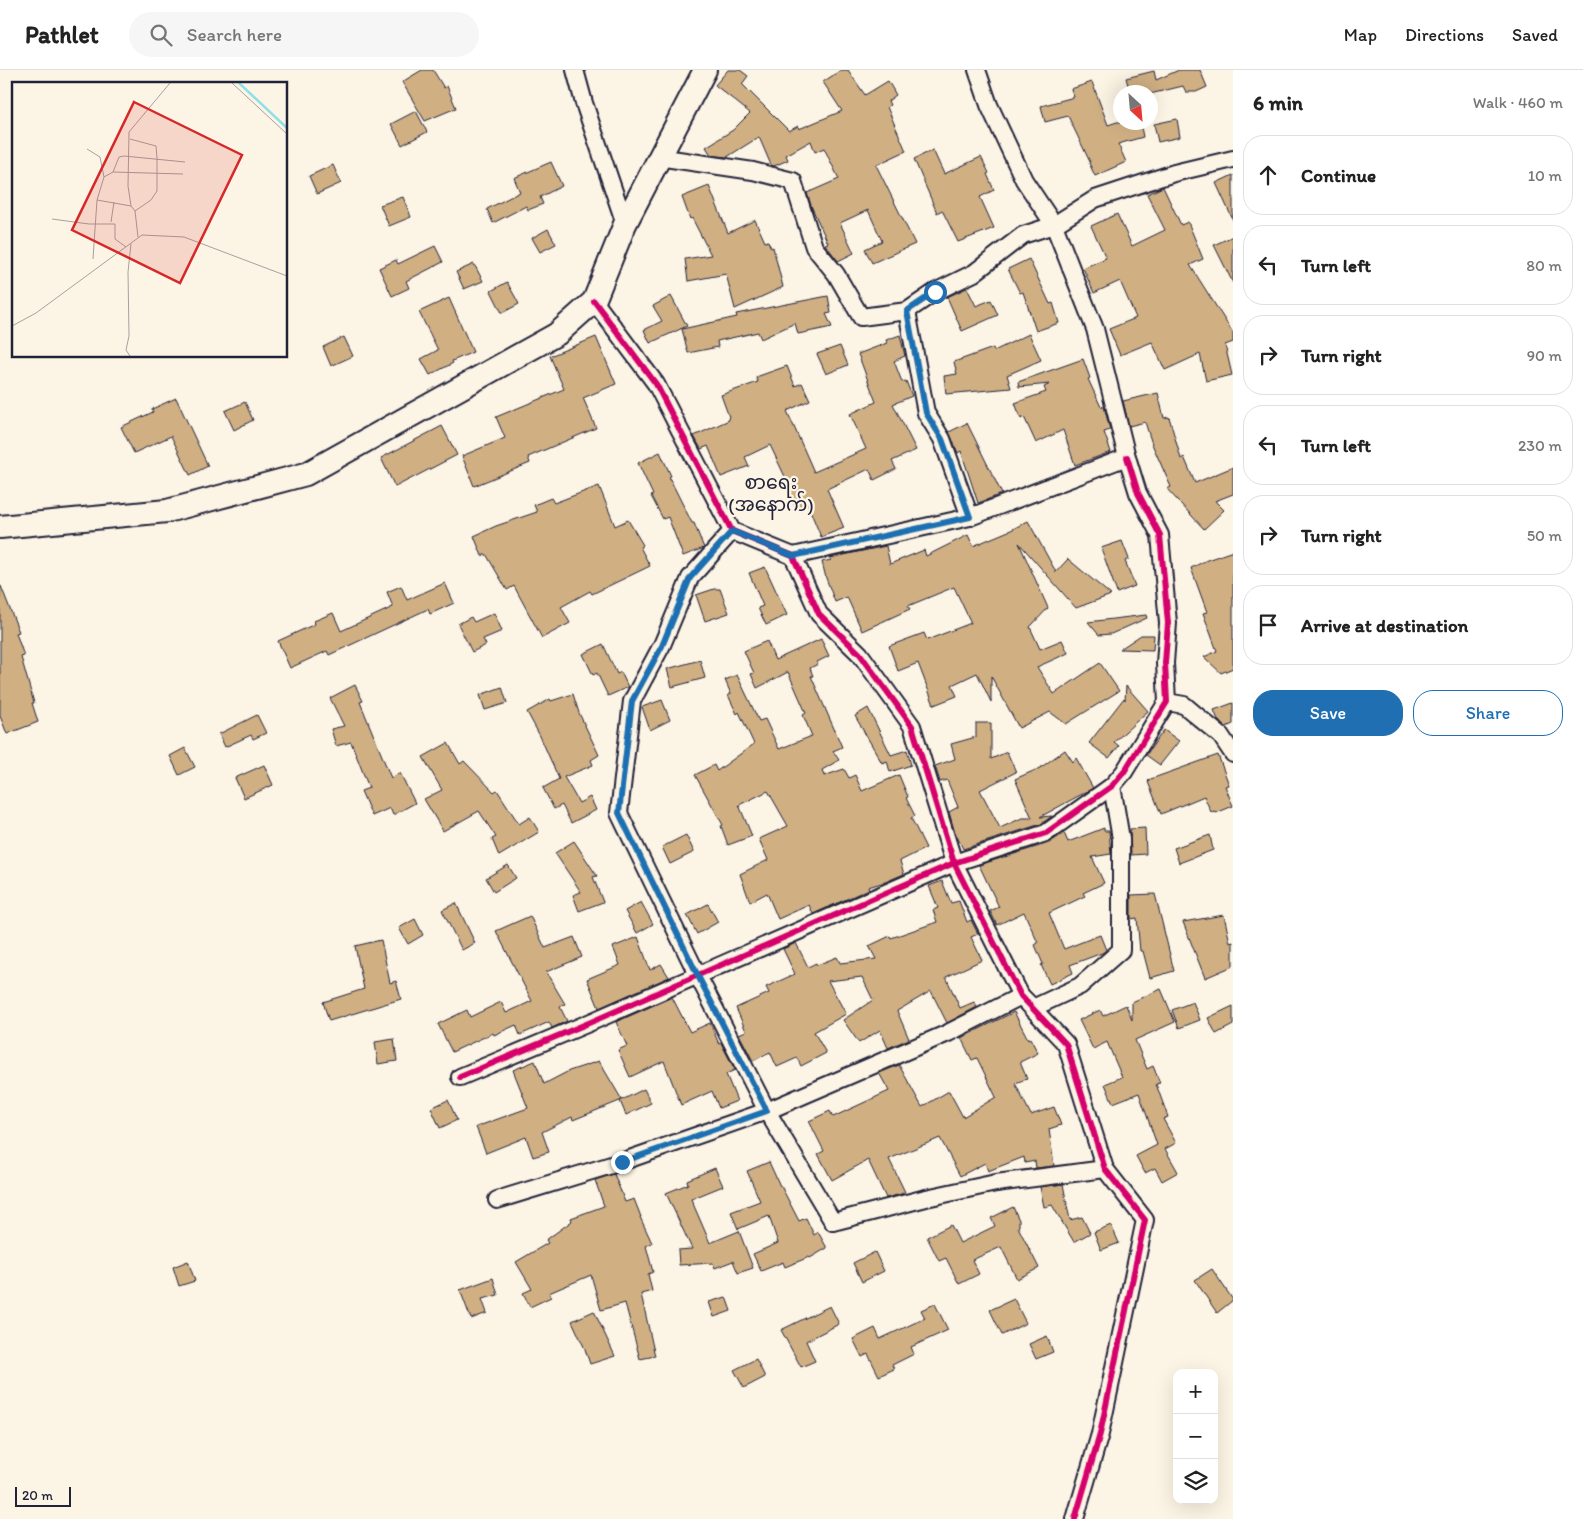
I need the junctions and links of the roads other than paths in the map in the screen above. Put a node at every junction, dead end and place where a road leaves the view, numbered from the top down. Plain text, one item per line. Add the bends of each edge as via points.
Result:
1 (575, 70) edge
2 (705, 70) edge
3 (976, 70) edge
4 (658, 157) junction
5 (1233, 159) edge
6 (625, 224) junction
7 (1054, 225) junction
8 (594, 301) junction
9 (907, 311) junction
10 (1127, 458) junction
11 (970, 517) junction
12 (0, 527) edge
13 (732, 531) junction
14 (793, 556) junction
15 (1168, 702) junction
16 (1233, 754) edge
17 (1112, 786) junction
18 (954, 863) junction
19 (697, 974) junction
20 (1021, 996) junction
21 (460, 1077) dead end
22 (767, 1111) junction
23 (1105, 1169) junction
24 (497, 1200) dead end
25 (1075, 1519) edge

1 - 6 street
2 - 4 street
3 - 7 street via 1024,180
4 - 6 street
4 - 9 street via 753,171 793,181 814,247 836,274 861,318
5 - 7 street via 1174,173 1095,199
6 - 8 street
7 - 9 street via 1023,235 974,273 935,292
7 - 10 street via 1095,329
8 - 12 street via 557,334 306,474 168,511
8 - 13 street via 656,384
9 - 11 street via 926,413 942,439
10 - 11 street
10 - 15 street via 1138,493 1160,535 1168,623 1165,663
11 - 14 street
13 - 14 street
13 - 19 street via 690,578 662,646 632,701 619,813
14 - 18 street via 819,614 860,654 912,726
15 - 16 street via 1184,705 1221,736
15 - 17 street
17 - 18 street via 1046,832
17 - 20 street via 1120,839 1121,950 1080,986 1033,1008
18 - 19 street
18 - 20 street
19 - 21 street
19 - 22 street
20 - 22 street via 948,1033
20 - 23 street via 1066,1044
22 - 23 street via 833,1222 996,1183
22 - 24 street via 622,1162
23 - 25 street via 1145,1220 1100,1434

